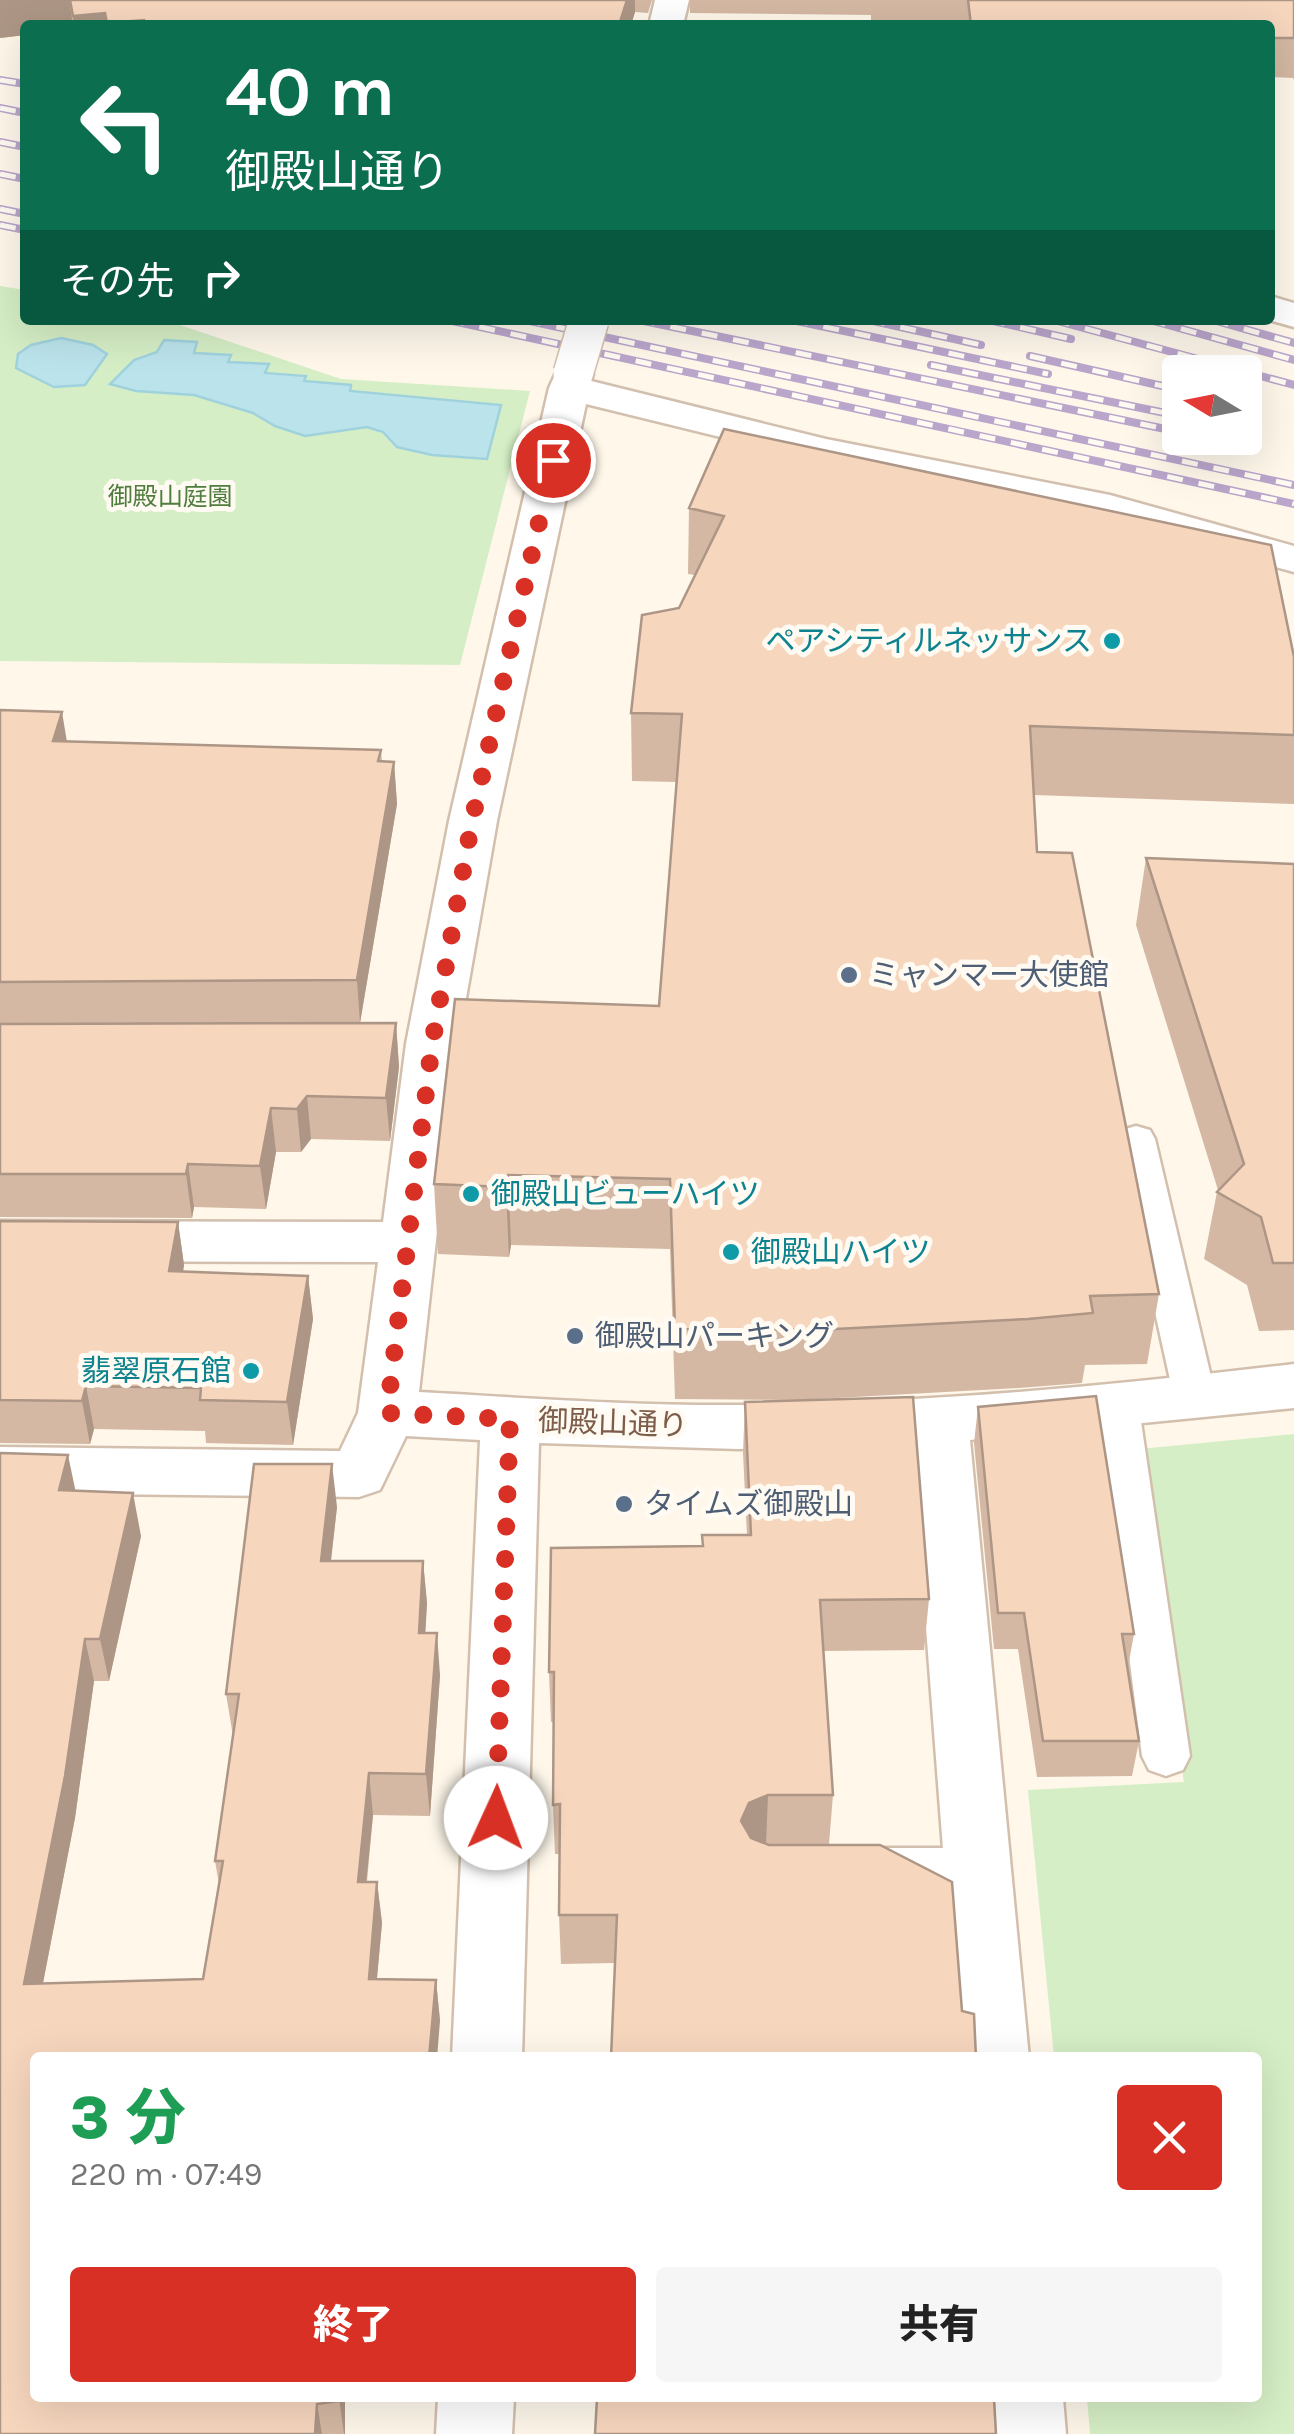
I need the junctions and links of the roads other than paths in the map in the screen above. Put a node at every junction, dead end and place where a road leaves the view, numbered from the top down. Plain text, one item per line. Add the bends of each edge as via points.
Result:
1 (588, 325) edge
2 (571, 380) junction
3 (1294, 559) edge
4 (1136, 1139) dead end
5 (0, 1241) edge
6 (405, 1242) junction
7 (1294, 1386) edge
8 (1195, 1398) junction
9 (1118, 1408) junction
10 (387, 1413) junction
11 (510, 1419) junction
12 (939, 1420) junction
13 (0, 1470) edge
14 (1166, 1756) dead end
15 (824, 1869) edge
16 (976, 1869) junction
17 (488, 2052) edge
18 (993, 2052) edge
19 (476, 2402) edge
20 (1025, 2402) edge
21 (474, 2434) edge
22 (1028, 2434) edge

1 - 2 street, bridge
2 - 3 street via 826,451 1110,508
2 - 6 street via 472,821 408,1044
4 - 8 lane
5 - 6 street
6 - 10 street
7 - 8 street, 御殿山通り
8 - 9 street, 御殿山通り
9 - 12 street, 御殿山通り
9 - 14 lane
10 - 11 street, 御殿山通り
10 - 13 street via 359,1474
11 - 12 street, 御殿山通り via 661,1426
11 - 17 street
12 - 16 street
15 - 16 lane
16 - 18 street
19 - 21 street
20 - 22 street

